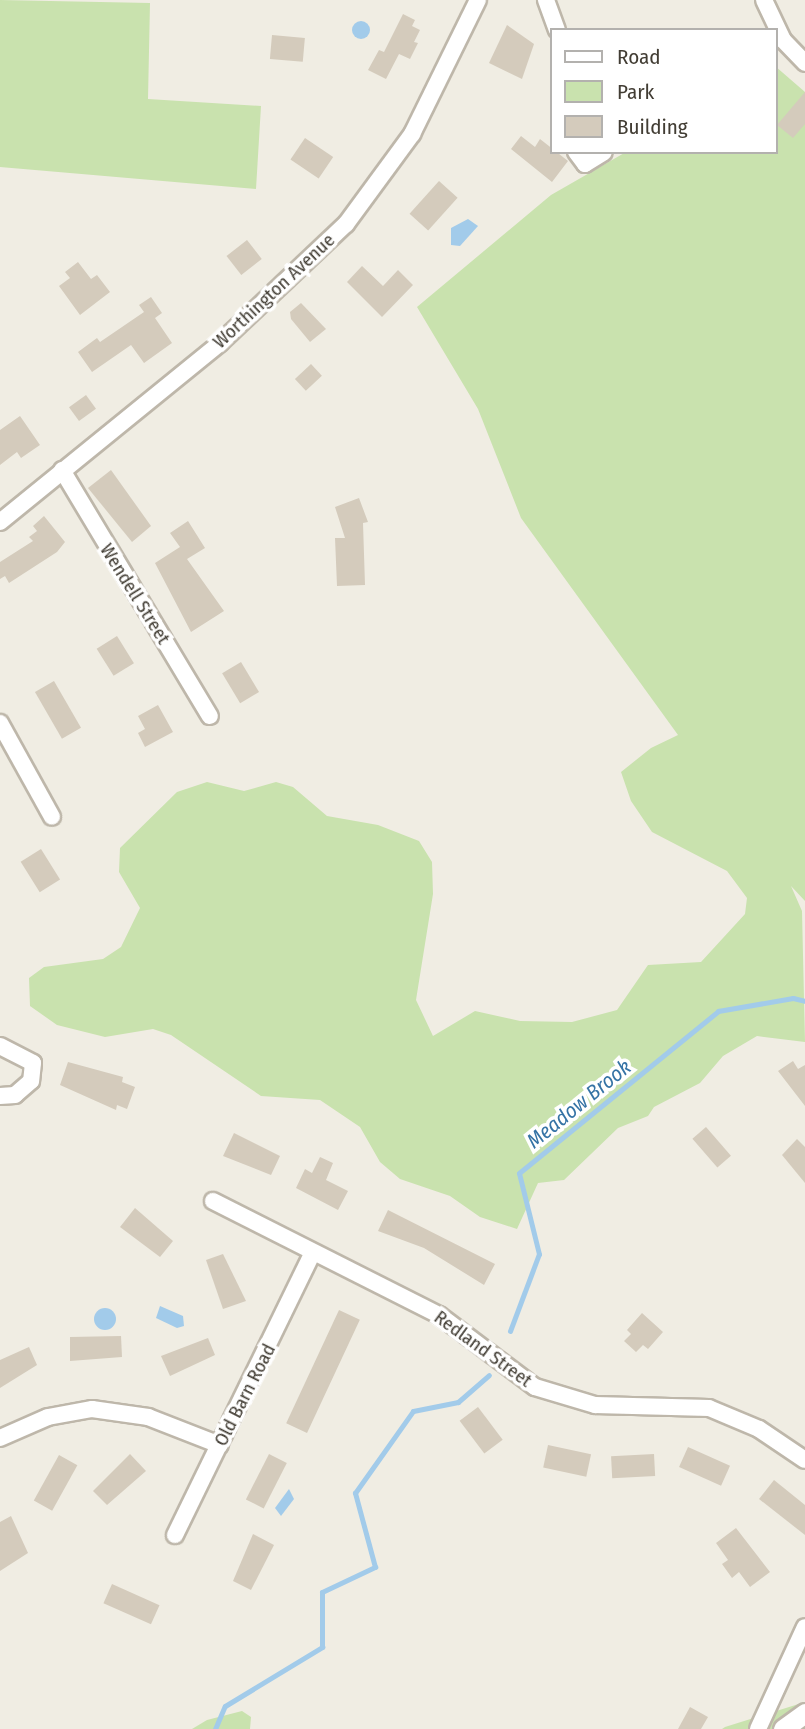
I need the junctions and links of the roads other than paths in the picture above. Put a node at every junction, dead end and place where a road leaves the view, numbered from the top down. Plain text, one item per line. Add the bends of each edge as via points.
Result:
1 (478, 0) edge
2 (546, 0) edge
3 (764, 0) edge
4 (556, 28) edge
5 (805, 63) edge
6 (578, 154) edge
7 (601, 154) edge
8 (62, 470) junction
9 (0, 522) edge
10 (210, 716) dead end
11 (0, 723) edge
12 (52, 817) dead end
13 (0, 1046) edge
14 (0, 1096) edge
15 (213, 1201) dead end
16 (312, 1254) junction
17 (0, 1437) edge
18 (220, 1445) junction
19 (805, 1460) edge
20 (175, 1535) dead end
21 (805, 1627) edge
22 (805, 1713) edge
23 (758, 1729) edge
24 (783, 1729) edge

1 - 8 street, Worthington Avenue via 412,134 346,224 220,343
2 - 4 street
3 - 5 street via 783,40
6 - 7 street via 585,164
8 - 9 street, Worthington Avenue
8 - 10 street, Wendell Street
11 - 12 street
13 - 14 street via 33,1063 31,1081 15,1096
15 - 16 street, Redland Street
16 - 18 street, Old Barn Road
16 - 19 street, Redland Street via 439,1315 519,1378 550,1394 595,1405 709,1408 759,1429
17 - 18 street via 48,1418 92,1409 148,1417
18 - 20 street, Old Barn Road
21 - 23 street
22 - 24 street

